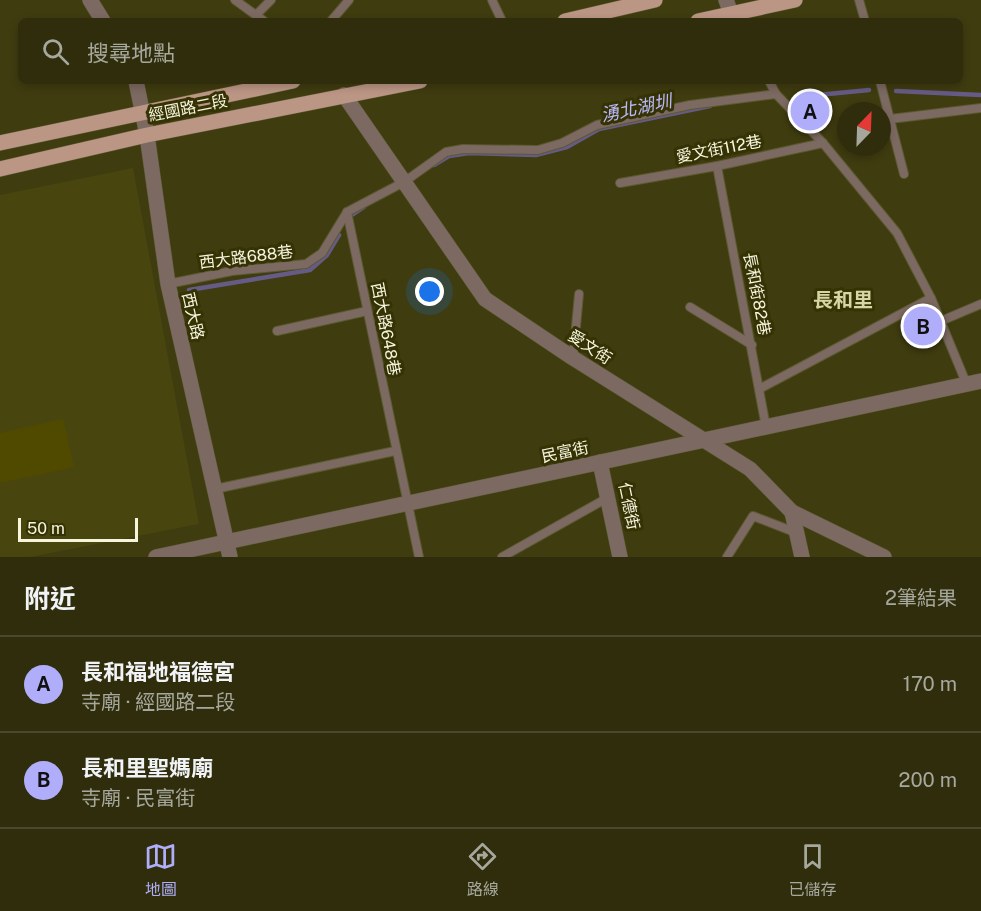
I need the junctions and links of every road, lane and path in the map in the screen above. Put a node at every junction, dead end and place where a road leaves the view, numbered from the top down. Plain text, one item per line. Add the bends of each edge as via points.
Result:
1 (90, 0) edge
2 (235, 0) edge
3 (271, 0) edge
4 (349, 0) edge
5 (492, 0) edge
6 (655, 0) edge
7 (795, 0) edge
8 (859, 0) edge
9 (731, 11) edge
10 (257, 14) junction
11 (101, 18) edge
12 (261, 18) edge
13 (334, 18) edge
14 (501, 18) edge
15 (578, 18) edge
16 (708, 18) edge
17 (864, 18) edge
18 (137, 84) edge
19 (278, 84) edge
20 (404, 84) edge
21 (771, 84) edge
22 (881, 84) edge
23 (776, 94) junction
24 (344, 95) junction
25 (886, 102) edge
26 (981, 108) edge
27 (142, 111) junction
28 (891, 119) edge
29 (891, 123) edge
30 (147, 135) junction
31 (0, 143) edge
32 (823, 143) junction
33 (717, 166) junction
34 (0, 169) edge
35 (904, 174) dead end
36 (404, 182) junction
37 (620, 183) dead end
38 (347, 212) junction
39 (168, 284) junction
40 (579, 294) dead end
41 (931, 298) junction
42 (981, 304) edge
43 (690, 307) dead end
44 (367, 311) junction
45 (941, 321) junction
46 (277, 331) dead end
47 (752, 345) junction
48 (573, 358) junction
49 (974, 383) edge
50 (761, 388) junction
51 (766, 427) junction
52 (704, 441) junction
53 (395, 451) junction
54 (600, 462) junction
55 (215, 489) junction
56 (609, 497) junction
57 (406, 504) junction
58 (792, 512) junction
59 (797, 533) junction
60 (229, 550) edge
61 (156, 557) edge
62 (419, 557) edge
63 (502, 557) edge
64 (620, 557) edge
65 (727, 557) edge
66 (802, 557) edge
67 (884, 557) edge

1 - 11 street
2 - 10 lane
3 - 10 lane
4 - 13 lane
5 - 14 lane
6 - 15 main road
7 - 9 main road
8 - 17 lane
9 - 16 main road
10 - 12 lane
18 - 27 street, 西大路
19 - 27 main road, 經國路二段
20 - 24 main road, 經國路二段
21 - 23 lane
22 - 25 lane
23 - 32 lane
23 - 36 lane via 690,105 597,125 538,150 446,152
24 - 30 main road, 經國路二段
24 - 36 street, 愛文街
26 - 28 lane
27 - 30 street, 西大路
27 - 31 main road, 經國路二段
29 - 35 lane
30 - 34 main road, 經國路二段
30 - 39 street, 西大路
32 - 33 lane, 愛文街112巷
32 - 41 lane via 897,233
33 - 37 lane, 愛文街112巷
33 - 47 lane, 長和街82巷
36 - 38 lane
36 - 48 street, 愛文街 via 485,299
38 - 39 lane, 西大路688巷 via 322,253 306,264 232,271
38 - 44 lane, 西大路648巷
39 - 55 street, 西大路
40 - 48 lane
41 - 45 lane
41 - 50 lane
42 - 45 lane
43 - 47 lane
44 - 46 lane
44 - 53 lane, 西大路648巷
45 - 49 lane
47 - 50 lane, 長和街82巷
48 - 52 street, 愛文街
49 - 51 street, 民富街
50 - 51 lane, 長和街82巷
51 - 52 street, 民富街
52 - 54 street, 民富街
52 - 58 street, 愛文街 via 750,470
53 - 55 lane
53 - 57 lane, 西大路648巷
54 - 56 street, 仁德街
54 - 57 street, 民富街
55 - 60 street, 西大路
56 - 63 lane
56 - 64 street, 仁德街
57 - 60 street, 民富街
57 - 62 lane, 西大路648巷
58 - 59 street
58 - 67 street, 愛文街
59 - 65 lane via 753,516
59 - 66 street
60 - 61 street, 民富街

